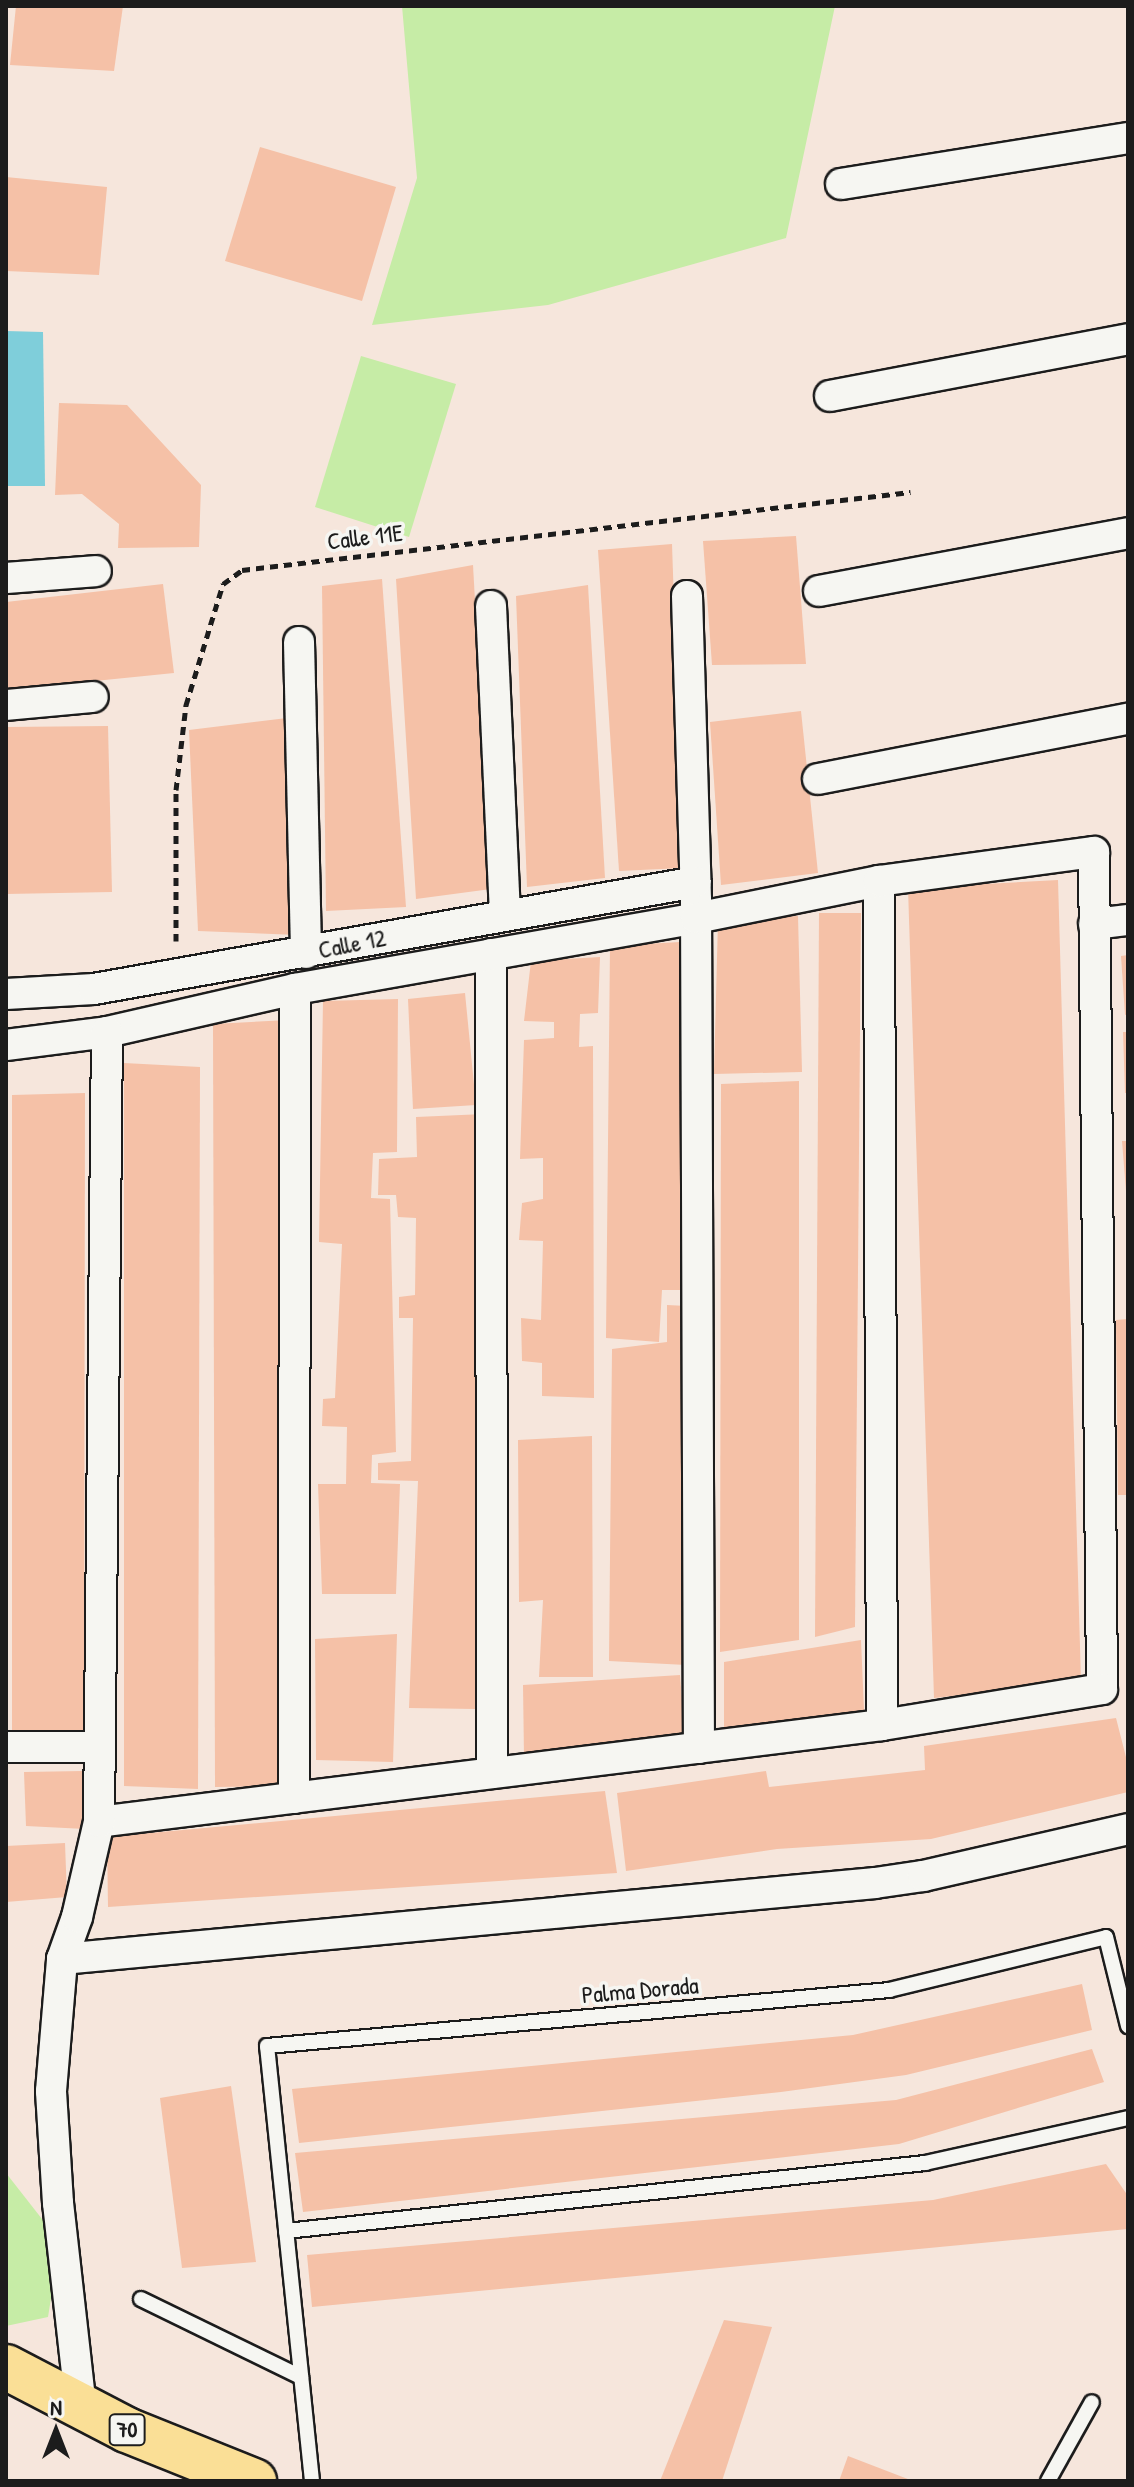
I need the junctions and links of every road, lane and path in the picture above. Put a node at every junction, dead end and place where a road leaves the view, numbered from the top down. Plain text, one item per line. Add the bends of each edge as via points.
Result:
1 (1128, 138) edge
2 (841, 184) dead end
3 (1128, 339) edge
4 (830, 396) dead end
5 (910, 492) dead end
6 (1128, 533) edge
7 (96, 571) dead end
8 (6, 578) edge
9 (819, 591) dead end
10 (687, 596) dead end
11 (491, 606) dead end
12 (299, 642) dead end
13 (93, 697) dead end
14 (6, 705) edge
15 (1128, 719) edge
16 (818, 779) dead end
17 (879, 881) junction
18 (696, 882) junction
19 (505, 913) junction
20 (696, 918) junction
21 (1128, 920) edge
22 (1094, 924) junction
23 (306, 953) junction
24 (491, 954) junction
25 (176, 974) junction
26 (295, 989) junction
27 (6, 994) edge
28 (107, 1032) junction
29 (6, 1045) edge
30 (1114, 1506) edge
31 (882, 1725) junction
32 (6, 1747) edge
33 (100, 1747) junction
34 (699, 1748) junction
35 (492, 1773) junction
36 (294, 1798) junction
37 (99, 1822) junction
38 (1128, 1829) edge
39 (62, 1959) junction
40 (1128, 2026) edge
41 (1128, 2118) edge
42 (286, 2231) junction
43 (141, 2299) dead end
44 (6, 2367) edge
45 (301, 2377) junction
46 (1092, 2402) dead end
47 (81, 2408) junction
48 (254, 2481) edge
49 (312, 2481) edge
50 (1048, 2481) edge

1 - 2 street
3 - 4 street
5 - 25 path, Calle 11E via 242,570 223,584 186,705 176,790
6 - 9 street
7 - 8 street
10 - 18 street
11 - 19 street
12 - 23 street
13 - 14 street
15 - 16 street
17 - 20 street
17 - 22 street via 1094,852
17 - 31 street
18 - 19 street, Calle 12
18 - 20 street
19 - 23 street, Calle 12
20 - 24 street
20 - 34 street
21 - 22 street
22 - 30 street
23 - 25 street, Calle 12
24 - 26 street
24 - 35 street
25 - 27 street, Calle 12 via 94,989
26 - 28 street
26 - 36 street
28 - 29 street
28 - 33 street
30 - 31 street via 1102,1689
31 - 34 street
32 - 33 street
33 - 37 street
34 - 35 street
35 - 36 street
36 - 37 street
37 - 39 street
38 - 39 street via 875,1883
39 - 47 street via 51,2091
40 - 42 lane, Palma Dorada via 1106,1937 889,1990 267,2046
41 - 42 lane via 925,2163
42 - 45 lane, Palma Dorada
43 - 45 lane
44 - 47 highway, 70
45 - 49 lane, Palma Dorada
46 - 50 lane
47 - 48 highway, 70

